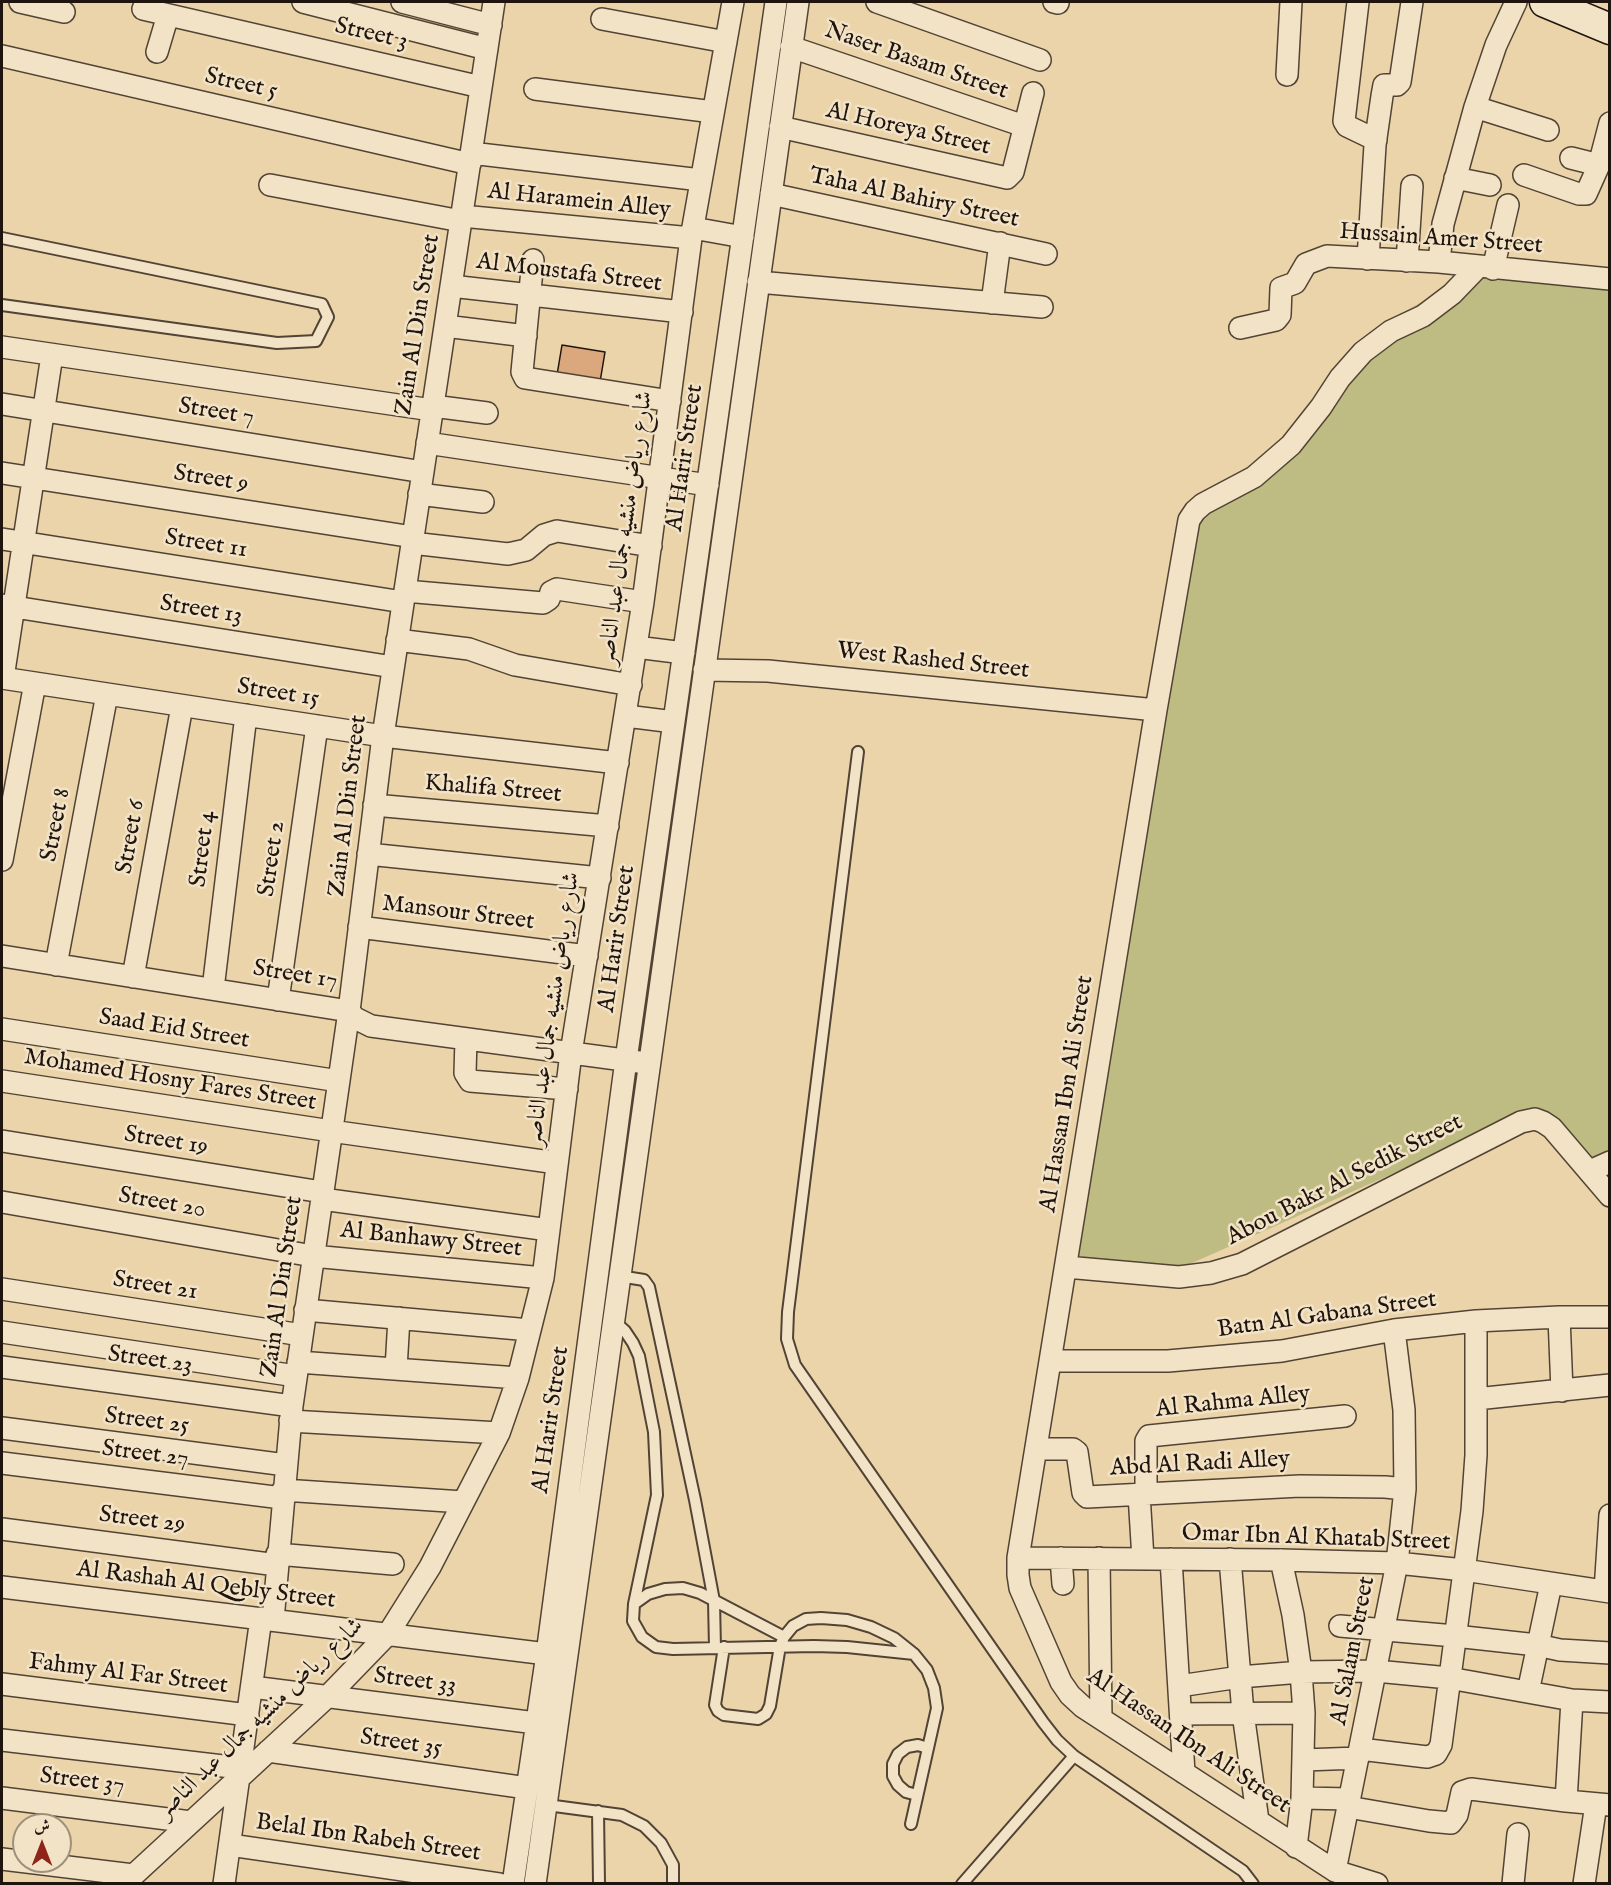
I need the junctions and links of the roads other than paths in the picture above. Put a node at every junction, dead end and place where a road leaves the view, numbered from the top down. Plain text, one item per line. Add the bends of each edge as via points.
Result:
1 (20, 2) edge
2 (303, 2) edge
3 (402, 2) edge
4 (494, 2) edge
5 (733, 2) edge
6 (776, 2) edge
7 (798, 2) edge
8 (877, 2) edge
9 (1291, 2) edge
10 (1358, 2) edge
11 (1412, 2) edge
12 (1516, 2) edge
13 (1545, 2) edge
14 (143, 9) dead end
15 (64, 12) dead end
16 (168, 15) junction
17 (602, 19) dead end
18 (491, 25) junction
19 (1610, 29) edge
20 (726, 42) junction
21 (791, 46) junction
22 (487, 49) junction
23 (157, 52) dead end
24 (2, 56) edge
25 (1040, 60) dead end
26 (1287, 75) dead end
27 (481, 87) junction
28 (535, 89) dead end
29 (1033, 93) dead end
30 (1475, 106) junction
31 (713, 112) junction
32 (1610, 123) edge
33 (1024, 126) junction
34 (780, 127) junction
35 (1548, 130) dead end
36 (1376, 140) junction
37 (471, 158) junction
38 (1571, 158) dead end
39 (1599, 165) junction
40 (1524, 176) dead end
41 (1455, 177) junction
42 (701, 180) junction
43 (270, 185) dead end
44 (1490, 185) dead end
45 (1412, 186) dead end
46 (771, 194) junction
47 (1508, 206) dead end
48 (461, 218) junction
49 (692, 233) junction
50 (743, 237) junction
51 (2, 238) edge
52 (1000, 243) junction
53 (1046, 254) dead end
54 (1368, 259) junction
55 (533, 260) dead end
56 (1407, 261) junction
57 (1439, 262) junction
58 (1485, 268) junction
59 (1610, 279) edge
60 (758, 282) junction
61 (451, 286) junction
62 (530, 295) junction
63 (992, 303) junction
64 (2, 305) edge
65 (1042, 307) dead end
66 (682, 312) junction
67 (445, 326) junction
68 (1240, 328) dead end
69 (526, 336) junction
70 (2, 347) edge
71 (52, 355) junction
72 (670, 400) junction
73 (2, 404) edge
74 (432, 408) junction
75 (43, 411) junction
76 (487, 413) dead end
77 (427, 443) junction
78 (423, 472) junction
79 (2, 473) edge
80 (33, 478) junction
81 (660, 478) junction
82 (708, 485) junction
83 (419, 494) junction
84 (483, 502) dead end
85 (2, 539) edge
86 (413, 540) junction
87 (23, 543) junction
88 (651, 546) junction
89 (404, 596) junction
90 (643, 602) junction
91 (8, 606) edge
92 (397, 640) junction
93 (636, 647) junction
94 (684, 653) junction
95 (393, 667) junction
96 (704, 670) junction
97 (2, 678) edge
98 (35, 683) junction
99 (631, 685) junction
100 (107, 694) junction
101 (182, 706) junction
102 (1156, 710) junction
103 (246, 715) junction
104 (626, 716) junction
105 (674, 722) junction
106 (317, 726) junction
107 (383, 736) junction
108 (858, 752) dead end
109 (618, 763) junction
110 (668, 766) junction
111 (690, 769) junction
112 (664, 796) junction
113 (685, 799) junction
114 (374, 805) junction
115 (608, 826) junction
116 (368, 854) junction
117 (2, 860) edge
118 (600, 878) junction
119 (359, 927) junction
120 (2, 956) edge
121 (587, 956) junction
122 (56, 965) junction
123 (132, 977) junction
124 (213, 989) junction
125 (278, 1000) junction
126 (349, 1011) junction
127 (2, 1029) edge
128 (466, 1039) junction
129 (571, 1053) junction
130 (626, 1060) junction
131 (648, 1063) junction
132 (2, 1081) edge
133 (339, 1081) junction
134 (567, 1089) junction
135 (331, 1131) junction
136 (2, 1141) edge
137 (1610, 1162) edge
138 (557, 1163) junction
139 (1590, 1171) junction
140 (322, 1195) junction
141 (1610, 1196) edge
142 (2, 1202) edge
143 (549, 1230) junction
144 (313, 1256) junction
145 (1066, 1266) junction
146 (609, 1274) junction
147 (543, 1278) junction
148 (2, 1289) edge
149 (305, 1310) junction
150 (1559, 1317) junction
151 (1610, 1317) edge
152 (399, 1318) junction
153 (614, 1321) junction
154 (1476, 1322) junction
155 (530, 1330) junction
156 (1394, 1330) junction
157 (2, 1332) edge
158 (302, 1335) junction
159 (1051, 1361) junction
160 (2, 1367) edge
161 (297, 1369) junction
162 (396, 1369) junction
163 (518, 1378) junction
164 (1610, 1385) edge
165 (1562, 1391) junction
166 (1476, 1399) junction
167 (291, 1414) junction
168 (1345, 1416) dead end
169 (2, 1428) edge
170 (499, 1433) junction
171 (1036, 1449) junction
172 (2, 1462) edge
173 (286, 1466) junction
174 (1405, 1489) junction
175 (283, 1494) junction
176 (1143, 1494) junction
177 (463, 1502) junction
178 (1610, 1515) edge
179 (2, 1528) edge
180 (1018, 1558) junction
181 (1061, 1558) junction
182 (1099, 1558) junction
183 (277, 1559) junction
184 (1143, 1559) junction
185 (1171, 1559) junction
186 (1230, 1559) junction
187 (1281, 1560) junction
188 (1397, 1563) junction
189 (393, 1564) dead end
190 (1464, 1570) junction
191 (1062, 1584) dead end
192 (1551, 1584) junction
193 (2, 1587) edge
194 (1607, 1592) edge
195 (714, 1601) junction
196 (634, 1604) junction
197 (267, 1619) junction
198 (1340, 1626) dead end
199 (1385, 1629) junction
200 (388, 1634) junction
201 (1455, 1636) junction
202 (782, 1642) junction
203 (1537, 1645) junction
204 (720, 1647) junction
205 (1610, 1653) edge
206 (546, 1654) junction
207 (914, 1654) junction
208 (1376, 1671) junction
209 (1302, 1672) junction
210 (1240, 1677) junction
211 (1449, 1678) junction
212 (2, 1684) edge
213 (1179, 1686) junction
214 (252, 1687) junction
215 (1528, 1692) junction
216 (327, 1696) junction
217 (1572, 1700) junction
218 (1610, 1702) edge
219 (1243, 1713) junction
220 (1304, 1713) junction
221 (1181, 1714) junction
222 (248, 1715) junction
223 (1101, 1718) junction
224 (536, 1723) junction
225 (2, 1740) edge
226 (928, 1748) junction
227 (268, 1751) junction
228 (1359, 1753) junction
229 (1074, 1756) junction
230 (1304, 1760) junction
231 (240, 1773) junction
232 (1184, 1773) junction
233 (550, 1779) junction
234 (527, 1789) junction
235 (917, 1795) junction
236 (2, 1798) edge
237 (1302, 1798) junction
238 (1566, 1801) junction
239 (1349, 1803) junction
240 (546, 1805) junction
241 (1603, 1805) edge
242 (598, 1810) junction
243 (1258, 1821) junction
244 (191, 1822) junction
245 (910, 1824) dead end
246 (1518, 1834) dead end
247 (230, 1845) junction
248 (1296, 1846) junction
249 (2, 1859) edge
250 (1335, 1871) junction
251 (128, 1879) edge
252 (1588, 1883) edge
253 (224, 1884) edge
254 (499, 1884) edge
255 (513, 1884) edge
256 (535, 1884) edge
257 (599, 1884) edge
258 (673, 1884) edge
259 (962, 1884) edge
260 (1253, 1884) edge
261 (1377, 1884) edge
262 (1513, 1884) edge

1 - 15 street
2 - 22 street
3 - 18 street, Street 3
4 - 18 street, Zain Al Din Street
5 - 20 street, شارع رياض منشيه جمال عبد الناصر
6 - 50 street, Al Harir Street
7 - 21 street, Al Harir Street
8 - 25 street
9 - 26 street
10 - 36 street via 1344,120 1347,126
11 - 36 street via 1400,82 1384,87
12 - 30 street
13 - 19 main road
14 - 16 street, Street 3
16 - 23 street
16 - 27 street, Street 3
17 - 20 street
18 - 22 street, Zain Al Din Street
20 - 31 street, شارع رياض منشيه جمال عبد الناصر
21 - 33 street, Naser Basam Street
21 - 34 street, Al Harir Street
22 - 27 street, Zain Al Din Street
24 - 37 street, Street 5
27 - 37 street, Zain Al Din Street
28 - 31 street
29 - 33 street, Al Horeya Street
30 - 35 street
30 - 41 street
31 - 42 street, شارع رياض منشيه جمال عبد الناصر
32 - 39 street
33 - 34 street, Al Horeya Street via 1012,172 1007,177
34 - 46 street, Al Harir Street
36 - 54 street
37 - 42 street, Street 5
37 - 48 street, Zain Al Din Street
38 - 39 street
39 - 40 street via 1586,194
41 - 44 street
41 - 57 street via 1443,224
42 - 49 street, شارع رياض منشيه جمال عبد الناصر
43 - 48 street, Al Haramein Alley
45 - 56 street
46 - 52 street, Taha Al Bahiry Street
46 - 60 street, Al Harir Street
47 - 58 street
48 - 49 street, Al Haramein Alley
48 - 61 street, Zain Al Din Street
49 - 50 street, Al Haramein Alley
49 - 66 street, شارع رياض منشيه جمال عبد الناصر
50 - 82 street, Al Harir Street
51 - 64 lane via 322,304 328,317 316,341 278,343
52 - 53 street, Taha Al Bahiry Street
52 - 63 street
54 - 56 street, Hussain Amer Street
54 - 68 street, Hussain Amer Street via 1327,256 1306,264 1295,283 1281,288 1278,318
55 - 62 street
56 - 57 street, Hussain Amer Street
57 - 58 street, Hussain Amer Street
58 - 59 street, Hussain Amer Street
58 - 102 street, Al Hassan Ibn Ali Street via 1423,316 1390,331 1363,352 1291,445 1254,477 1195,511 1187,530
60 - 63 street
60 - 96 street, Al Harir Street
61 - 62 street, Al Moustafa Street
61 - 67 street, Zain Al Din Street
62 - 66 street, Al Moustafa Street
62 - 69 street
63 - 65 street
66 - 72 street, شارع رياض منشيه جمال عبد الناصر
67 - 69 street
67 - 74 street, Zain Al Din Street
69 - 72 street via 522,374 527,379
70 - 71 street
71 - 74 street
71 - 75 street
72 - 81 street, شارع رياض منشيه جمال عبد الناصر
73 - 75 street, Street 7
74 - 76 street
74 - 77 street, Zain Al Din Street
75 - 78 street, Street 7
75 - 80 street
77 - 78 street, Zain Al Din Street
77 - 81 street
78 - 83 street, Zain Al Din Street
79 - 80 street, Street 9
80 - 86 street, Street 9
80 - 87 street
81 - 82 street
81 - 88 street, شارع رياض منشيه جمال عبد الناصر
82 - 94 street, Al Harir Street
83 - 84 street
83 - 86 street, Zain Al Din Street
85 - 87 street, Street 11
86 - 88 street via 508,554 526,550 544,535 557,531
86 - 89 street, Zain Al Din Street
87 - 89 street, Street 11
87 - 91 street
88 - 90 street, شارع رياض منشيه جمال عبد الناصر
89 - 90 street, Street 11 via 543,603 557,589
89 - 92 street, Zain Al Din Street
90 - 93 street, شارع رياض منشيه جمال عبد الناصر
91 - 95 street, Street 13
91 - 97 street
92 - 95 street, Zain Al Din Street
92 - 99 street via 469,649 515,665
93 - 94 street
93 - 99 street, شارع رياض منشيه جمال عبد الناصر
94 - 105 street, Al Harir Street
95 - 107 street, Zain Al Din Street
96 - 102 street, West Rashed Street via 768,671
96 - 111 street, Al Harir Street
97 - 98 street, Street 15
98 - 100 street, Street 15
98 - 117 street
99 - 104 street, شارع رياض منشيه جمال عبد الناصر
100 - 101 street, Street 15
100 - 122 street, Street 8
101 - 103 street, Street 15
101 - 123 street, Street 6
102 - 145 street, Al Hassan Ibn Ali Street
103 - 106 street, Street 15
103 - 124 street, Street 4
104 - 105 street
104 - 109 street, شارع رياض منشيه جمال عبد الناصر
105 - 110 street, Al Harir Street
106 - 107 street, Street 15
106 - 125 street, Street 2
107 - 109 street, Street 15
107 - 114 street, Zain Al Din Street
108 - 229 lane via 787,1339 795,1365 823,1406 1043,1722
109 - 115 street, شارع رياض منشيه جمال عبد الناصر
110 - 111 street
110 - 112 street, Al Harir Street
111 - 113 street, Al Harir Street
112 - 113 street
112 - 130 street, Al Harir Street
113 - 131 street, Al Harir Street
114 - 115 street, Khalifa Street
114 - 116 street, Zain Al Din Street
115 - 118 street, شارع رياض منشيه جمال عبد الناصر
116 - 118 street
116 - 119 street, Zain Al Din Street
118 - 121 street, شارع رياض منشيه جمال عبد الناصر
119 - 121 street, Mansour Street
119 - 126 street, Zain Al Din Street
120 - 122 street, Street 17
121 - 129 street, شارع رياض منشيه جمال عبد الناصر
122 - 123 street, Street 17
123 - 124 street, Street 17
124 - 125 street, Street 17
125 - 126 street, Street 17
126 - 128 street, Street 17 via 371,1026
126 - 133 street, Zain Al Din Street
127 - 133 street, Saad Eid Street
128 - 129 street, Street 17
128 - 134 street via 465,1074 470,1081
129 - 130 street, Street 17
129 - 134 street, شارع رياض منشيه جمال عبد الناصر
130 - 131 street, Street 17
130 - 146 street, Al Harir Street
131 - 146 street, Al Harir Street
132 - 135 street, Mohamed Hosny Fares Street
133 - 135 street, Zain Al Din Street
134 - 138 street, شارع رياض منشيه جمال عبد الناصر
135 - 138 street, Mohamed Hosny Fares Street
135 - 140 street, Zain Al Din Street
136 - 140 street, Street 19
137 - 139 street
138 - 143 street, شارع رياض منشيه جمال عبد الناصر
139 - 141 street, Abou Bakr Al Sedik Street
139 - 145 street, Abou Bakr Al Sedik Street via 1552,1128 1534,1119 1521,1122 1242,1264 1179,1277
140 - 143 street, Street 19
140 - 144 street, Zain Al Din Street
142 - 144 street, Street 20
143 - 147 street, شارع رياض منشيه جمال عبد الناصر
144 - 147 street, Al Banhawy Street
144 - 149 street, Zain Al Din Street
145 - 159 street, Al Hassan Ibn Ali Street
146 - 153 street, Al Harir Street
146 - 195 lane via 644,1281 649,1287
146 - 206 street, Al Harir Street
147 - 155 street, شارع رياض منشيه جمال عبد الناصر
148 - 158 street, Street 21
149 - 152 street
149 - 158 street, Zain Al Din Street
150 - 151 street, Batn Al Gabana Street
150 - 154 street, Batn Al Gabana Street
150 - 165 street
152 - 155 street
152 - 162 street
153 - 196 lane via 633,1342 639,1356 656,1464 657,1495
153 - 233 street, Al Harir Street
154 - 156 street, Batn Al Gabana Street
154 - 166 street
155 - 163 street, شارع رياض منشيه جمال عبد الناصر
156 - 159 street, Batn Al Gabana Street via 1282,1351 1168,1361
156 - 174 street, Al Salam Street via 1404,1410
157 - 161 street
158 - 161 street, Zain Al Din Street
159 - 171 street, Al Hassan Ibn Ali Street
160 - 167 street, Street 23
161 - 162 street
161 - 167 street, Zain Al Din Street
162 - 163 street
163 - 170 street, شارع رياض منشيه جمال عبد الناصر
164 - 165 street
165 - 166 street
166 - 190 street via 1476,1455
167 - 170 street, Street 23
167 - 173 street, Zain Al Din Street
168 - 176 street, Al Rahma Alley via 1149,1436
169 - 173 street, Street 25
170 - 177 street, شارع رياض منشيه جمال عبد الناصر
171 - 176 street, Abd Al Radi Alley via 1077,1452 1083,1493 1087,1497
171 - 180 street, Al Hassan Ibn Ali Street
172 - 175 street, Street 27
173 - 175 street, Zain Al Din Street
174 - 176 street, Abd Al Radi Alley via 1300,1486
174 - 188 street, Al Salam Street
175 - 177 street, Street 27
175 - 183 street, Zain Al Din Street
176 - 184 street
177 - 200 street, شارع رياض منشيه جمال عبد الناصر via 430,1567
178 - 194 street
179 - 183 street, Street 29
180 - 181 street, Omar Ibn Al Khatab Street
180 - 223 street, Al Hassan Ibn Ali Street via 1020,1588 1061,1682 1070,1695
181 - 182 street, Omar Ibn Al Khatab Street
181 - 191 street
182 - 184 street, Omar Ibn Al Khatab Street
182 - 223 street
183 - 189 street, Street 29
183 - 197 street, Zain Al Din Street
184 - 185 street, Omar Ibn Al Khatab Street
185 - 186 street, Omar Ibn Al Khatab Street
185 - 213 street
186 - 187 street, Omar Ibn Al Khatab Street
186 - 210 street
187 - 188 street, Omar Ibn Al Khatab Street
187 - 209 street
188 - 190 street, Omar Ibn Al Khatab Street
188 - 199 street, Al Salam Street
190 - 192 street, Omar Ibn Al Khatab Street
190 - 201 street
192 - 194 street, Omar Ibn Al Khatab Street
192 - 203 street
193 - 197 street, Al Rashah Al Qebly Street
195 - 196 lane via 683,1588 648,1594
195 - 202 lane
195 - 204 lane
196 - 204 lane via 633,1621 642,1637 656,1647
197 - 200 street, Al Rashah Al Qebly Street
197 - 214 street, Zain Al Din Street
198 - 199 street
199 - 201 street
199 - 208 street, Al Salam Street
200 - 206 street, Al Rashah Al Qebly Street
200 - 216 street, شارع رياض منشيه جمال عبد الناصر
201 - 203 street
201 - 211 street
202 - 204 lane
202 - 204 lane via 770,1706 758,1719 718,1711 715,1705
202 - 207 lane
202 - 207 lane via 793,1626 806,1619 847,1620 894,1638
203 - 205 street
203 - 215 street
206 - 224 street, Al Harir Street
207 - 226 lane via 927,1670 937,1707
208 - 209 street
208 - 211 street
208 - 228 street, Al Salam Street
209 - 210 street
209 - 220 street
210 - 213 street
210 - 219 street
211 - 215 street
211 - 228 street via 1441,1745 1436,1754 1427,1757
212 - 222 street, Fahmy Al Far Street
213 - 221 street
214 - 216 street, Street 33
214 - 222 street, Zain Al Din Street
215 - 217 street
216 - 224 street, Street 33
216 - 227 street, شارع رياض منشيه جمال عبد الناصر
217 - 218 street
217 - 238 street
219 - 220 street
219 - 221 street
219 - 243 street
220 - 230 street
221 - 232 street
222 - 231 street, Zain Al Din Street
223 - 232 street, Al Hassan Ibn Ali Street
224 - 234 street, Al Harir Street
225 - 231 street
226 - 235 lane
226 - 235 lane via 907,1747 893,1764 898,1785
227 - 231 street, شارع رياض منشيه جمال عبد الناصر
227 - 234 street, Street 35
228 - 230 street
228 - 239 street, Al Salam Street
229 - 259 lane
229 - 260 lane via 1243,1871
230 - 237 street
231 - 244 street, شارع رياض منشيه جمال عبد الناصر
231 - 247 street, Zain Al Din Street
232 - 243 street, Al Hassan Ibn Ali Street
233 - 234 street
233 - 240 street, Al Harir Street
234 - 240 street
234 - 255 street, Al Harir Street
235 - 245 lane
236 - 244 street, Street 37
237 - 239 street
237 - 248 street
238 - 239 street via 1466,1789 1451,1823
238 - 241 street
239 - 250 street, Al Salam Street
240 - 242 lane
240 - 256 street, Al Harir Street
241 - 252 street
242 - 257 lane
242 - 258 lane via 622,1815 644,1826 662,1843 673,1865
243 - 248 street, Al Hassan Ibn Ali Street
244 - 251 street, شارع رياض منشيه جمال عبد الناصر
246 - 262 street
247 - 253 street, Zain Al Din Street
247 - 254 street, Belal Ibn Rabeh Street
248 - 250 street, Al Hassan Ibn Ali Street
249 - 251 street
250 - 261 street, Al Hassan Ibn Ali Street

